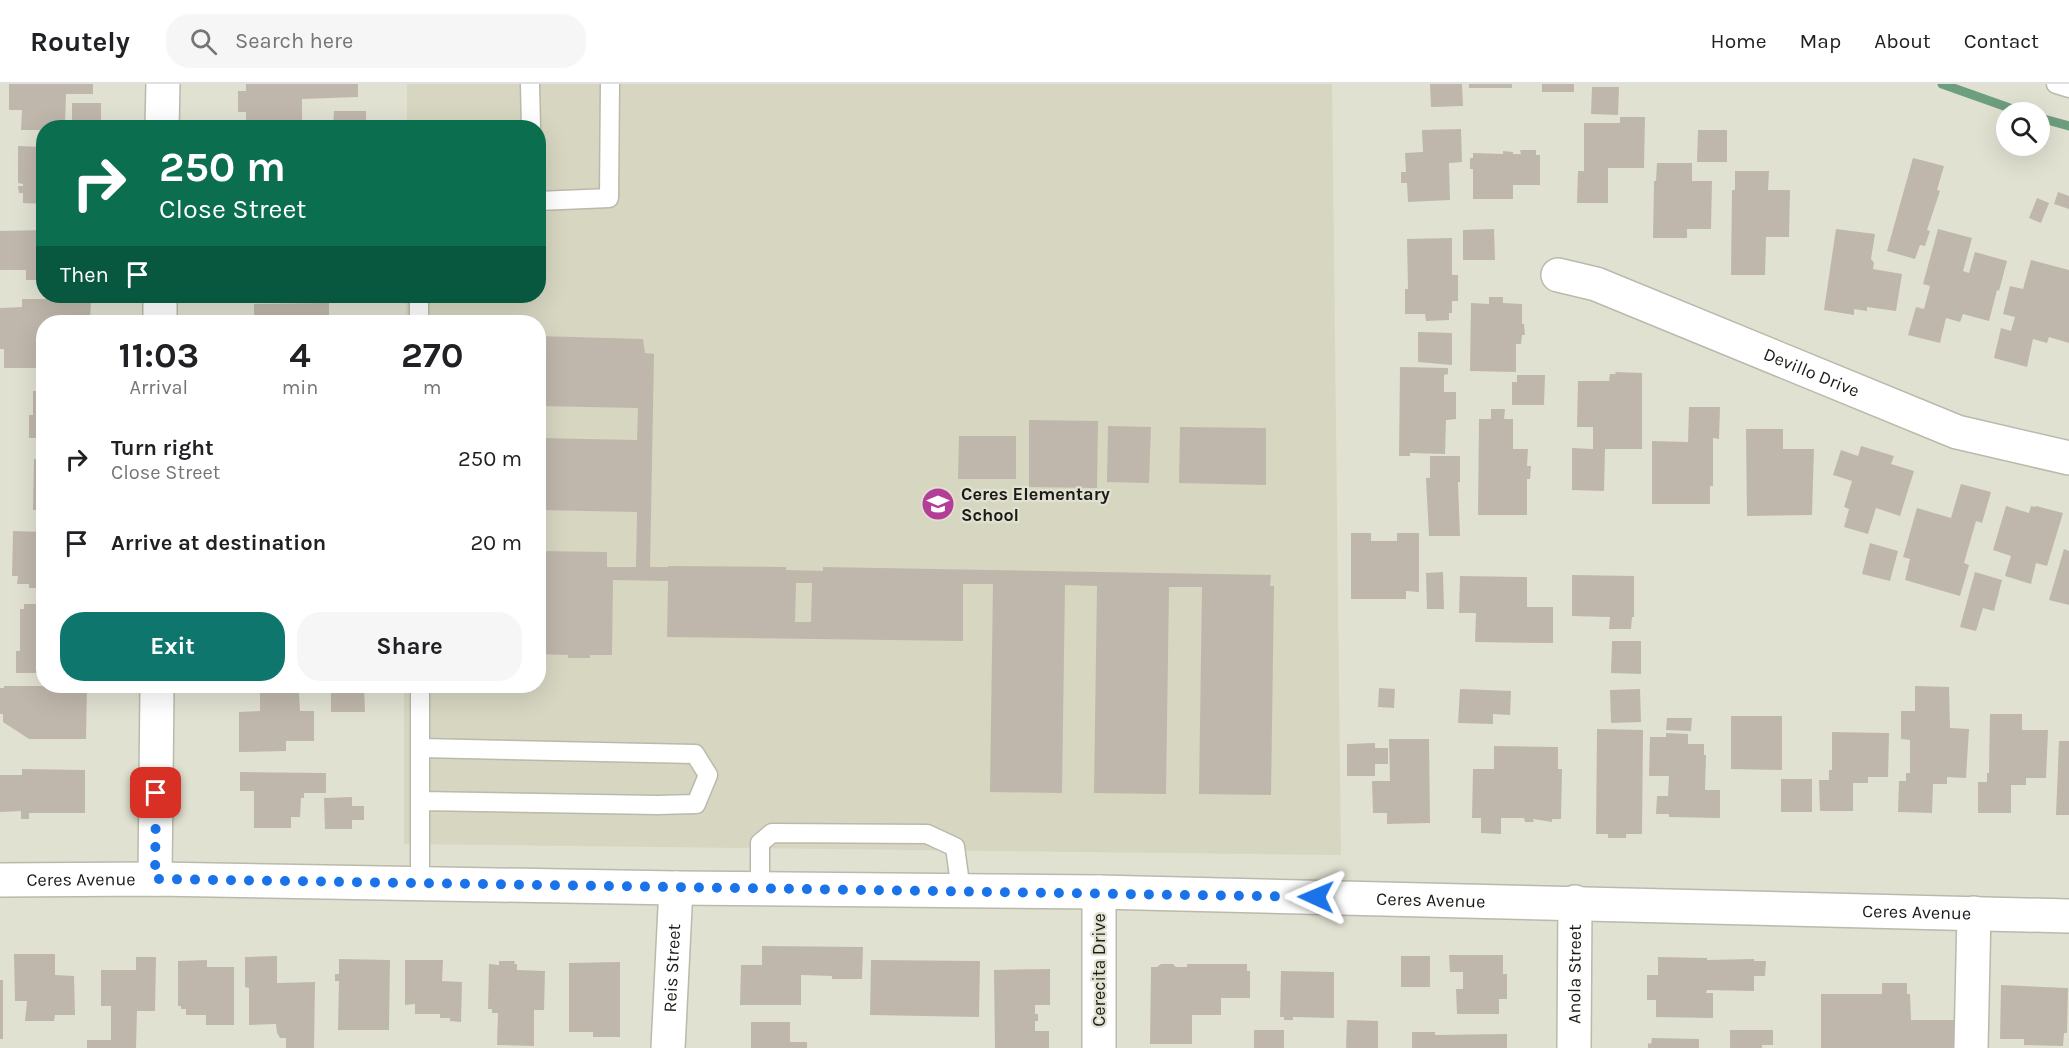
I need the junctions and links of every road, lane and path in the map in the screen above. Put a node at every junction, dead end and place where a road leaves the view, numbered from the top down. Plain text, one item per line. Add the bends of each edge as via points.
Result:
1 (163, 84) edge
2 (530, 84) edge
3 (610, 84) edge
4 (2056, 84) edge
5 (2069, 87) edge
6 (162, 120) edge
7 (531, 120) edge
8 (546, 201) edge
9 (1558, 275) dead end
10 (2069, 458) edge
11 (157, 693) edge
12 (420, 693) edge
13 (421, 748) junction
14 (420, 801) junction
15 (155, 879) junction
16 (0, 880) edge
17 (420, 883) junction
18 (676, 888) junction
19 (760, 889) junction
20 (962, 891) junction
21 (1100, 892) junction
22 (1575, 902) junction
23 (1974, 913) junction
24 (2069, 916) edge
25 (668, 1048) edge
26 (1099, 1048) edge
27 (1574, 1048) edge
28 (1971, 1048) edge

1 - 6 street
2 - 7 lane
3 - 8 lane via 609,198
4 - 5 lane
9 - 10 street, Devillo Drive via 1596,284 1957,432
11 - 15 street
12 - 13 lane
13 - 14 lane
13 - 14 lane via 695,754 708,776 696,804
14 - 17 lane
15 - 16 street, Ceres Avenue
15 - 17 street, Ceres Avenue
17 - 18 street, Ceres Avenue
18 - 19 street, Ceres Avenue
18 - 25 street, Reis Street
19 - 20 street, Ceres Avenue
19 - 20 lane via 760,843 772,833 927,834 955,847
20 - 21 street, Ceres Avenue
21 - 22 street, Ceres Avenue
21 - 26 street, Cerecita Drive
22 - 23 street, Ceres Avenue
22 - 27 street, Anola Street
23 - 24 street, Ceres Avenue
23 - 28 street

